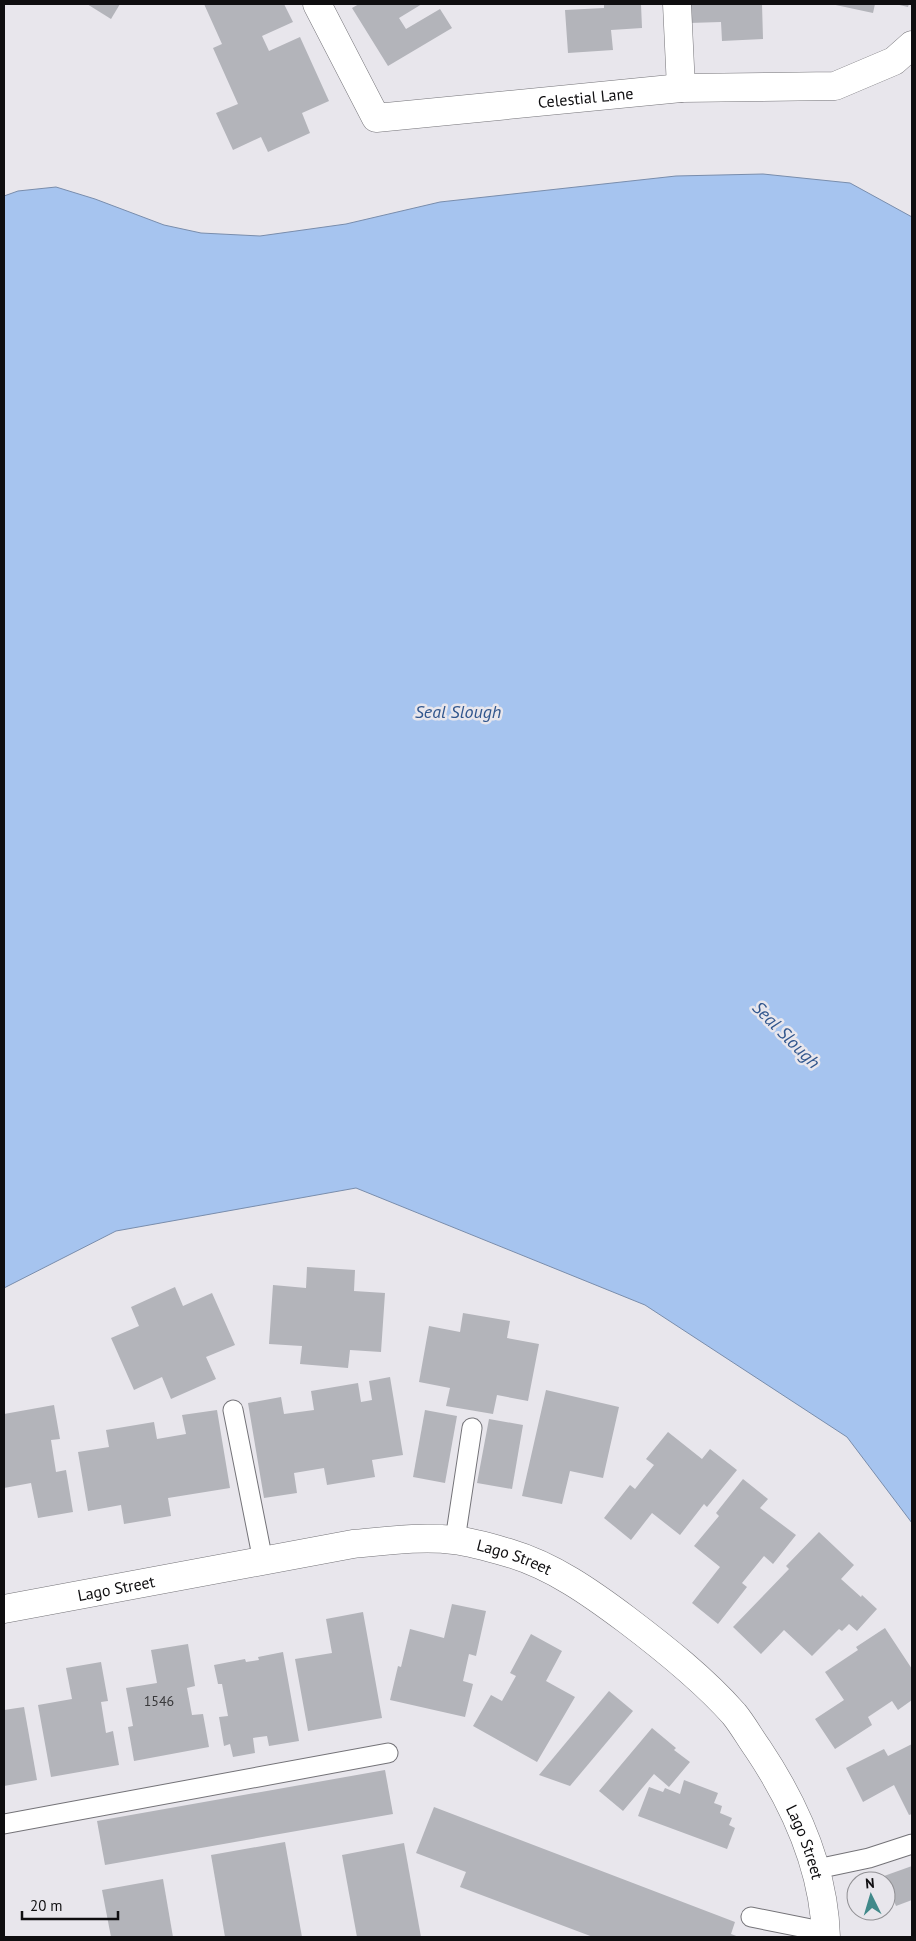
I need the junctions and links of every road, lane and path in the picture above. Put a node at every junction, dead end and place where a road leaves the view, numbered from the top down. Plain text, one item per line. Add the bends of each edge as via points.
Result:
1 (316, 4) edge
2 (677, 4) edge
3 (912, 45) edge
4 (681, 88) junction
5 (234, 1410) dead end
6 (472, 1428) dead end
7 (455, 1540) junction
8 (263, 1561) junction
9 (4, 1609) edge
10 (388, 1753) dead end
11 (4, 1824) edge
12 (912, 1844) edge
13 (817, 1869) junction
14 (751, 1918) dead end
15 (826, 1935) edge

1 - 4 street, Celestial Lane via 376,118
2 - 4 street
3 - 4 street, Celestial Lane via 894,61 835,86
5 - 8 lane
6 - 7 lane
7 - 8 street, Lago Street via 353,1544
7 - 13 street, Lago Street via 511,1553 555,1571 655,1641 699,1680 735,1715 774,1774 798,1818
8 - 9 street, Lago Street
10 - 11 lane
12 - 13 lane via 869,1858
13 - 15 street, Lago Street
14 - 15 lane

